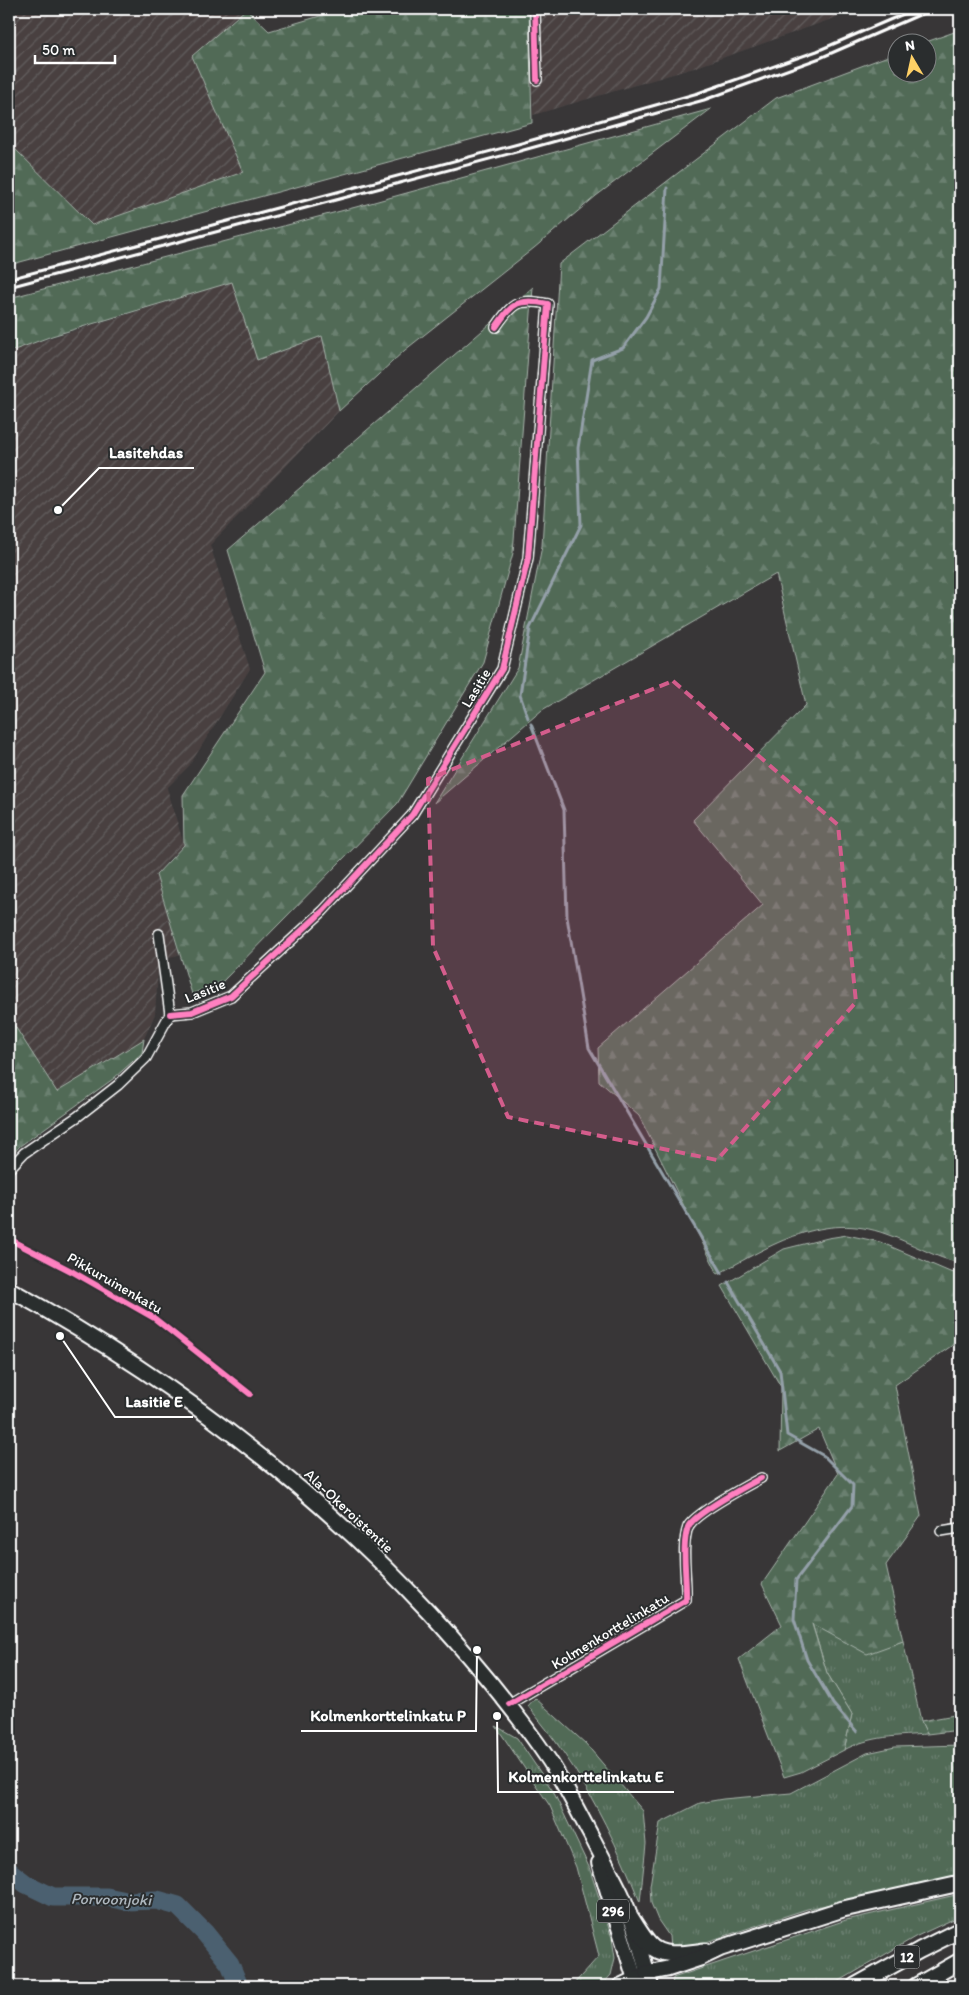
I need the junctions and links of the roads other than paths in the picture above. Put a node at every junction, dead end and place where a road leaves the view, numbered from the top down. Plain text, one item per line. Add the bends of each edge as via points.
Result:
1 (535, 9) edge
2 (537, 80) dead end
3 (496, 327) dead end
4 (159, 934) dead end
5 (170, 1014) junction
6 (9, 1168) edge
7 (9, 1289) edge
8 (761, 1478) dead end
9 (960, 1528) edge
10 (941, 1531) dead end
11 (509, 1704) junction
12 (591, 1836) junction
13 (960, 1883) edge
14 (631, 1918) junction
15 (960, 1930) edge
16 (721, 1948) junction
17 (960, 1961) edge
18 (643, 1981) edge
19 (620, 1986) edge
20 (855, 1986) edge
21 (916, 1986) edge

1 - 2 street
3 - 5 street, Lasitie via 509,308 528,300 548,304 528,558 502,669 412,815 323,911 231,996 192,1012
4 - 5 street, Lasitie
5 - 6 street, Lasitie via 146,1058 118,1085 24,1153
7 - 11 main road, Ala-Okeroistentie via 136,1365 278,1468 409,1591
8 - 11 street, Kolmenkorttelinkatu via 722,1500 689,1525 685,1539 686,1600
9 - 10 street
11 - 12 main road, Ala-Okeroistentie via 549,1761
12 - 14 main road, Ala-Okeroistentie / 296
12 - 18 main road, Ala-Okeroistentie / 296 via 608,1897
13 - 16 highway via 843,1909
14 - 16 highway via 650,1946 661,1952 670,1954
14 - 18 main road, Ala-Okeroistentie / 296
15 - 20 highway, 12
16 - 18 highway
17 - 21 highway, 12
18 - 19 main road

